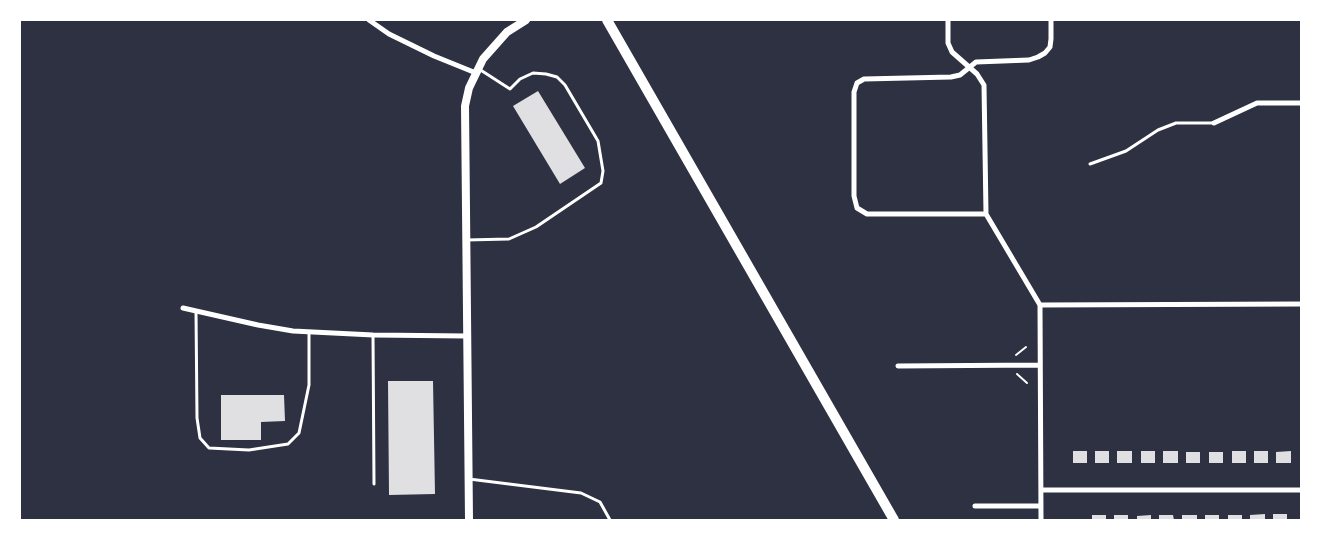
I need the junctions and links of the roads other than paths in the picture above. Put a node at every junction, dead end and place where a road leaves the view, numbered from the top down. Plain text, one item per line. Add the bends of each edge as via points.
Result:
1 (369, 20) edge
2 (526, 20) edge
3 (607, 20) edge
4 (948, 20) edge
5 (1051, 20) edge
6 (970, 67) junction
7 (477, 70) junction
8 (1301, 103) edge
9 (1214, 123) joint
10 (1090, 164) dead end
11 (986, 214) junction
12 (466, 240) junction
13 (1301, 304) edge
14 (1040, 305) junction
15 (183, 308) dead end
16 (196, 311) junction
17 (309, 332) junction
18 (372, 335) junction
19 (466, 336) junction
20 (1040, 365) junction
21 (898, 366) dead end
22 (468, 479) junction
23 (374, 484) dead end
24 (1041, 490) junction
25 (1301, 490) edge
26 (976, 506) dead end
27 (1041, 506) junction
28 (468, 520) edge
29 (610, 520) edge
30 (894, 520) edge
31 (1041, 520) edge

1 - 7 street via 389,34 434,56
2 - 7 street via 497,42
3 - 30 highway
4 - 6 street via 948,43 958,58
5 - 6 street via 1052,39 1045,53 1029,60 984,60
6 - 11 street via 984,85
6 - 11 street via 951,77 874,78 857,83 853,103 854,196 857,208 867,214
7 - 12 street via 465,106
7 - 12 lane via 510,89 533,73 557,77 598,142 603,177 601,183 536,228 510,238
8 - 9 street via 1257,103
9 - 10 lane via 1176,122 1126,150
11 - 14 street
12 - 19 street
13 - 14 street
14 - 20 street
15 - 16 street
16 - 17 street
16 - 17 lane via 197,418 200,438 209,448 249,450 288,444 299,433 309,385
17 - 18 street
18 - 19 street
18 - 23 lane
19 - 22 street
20 - 21 street
20 - 24 street
22 - 28 street
22 - 29 lane via 581,494 600,502
24 - 25 street
24 - 27 street
26 - 27 street
27 - 31 street

